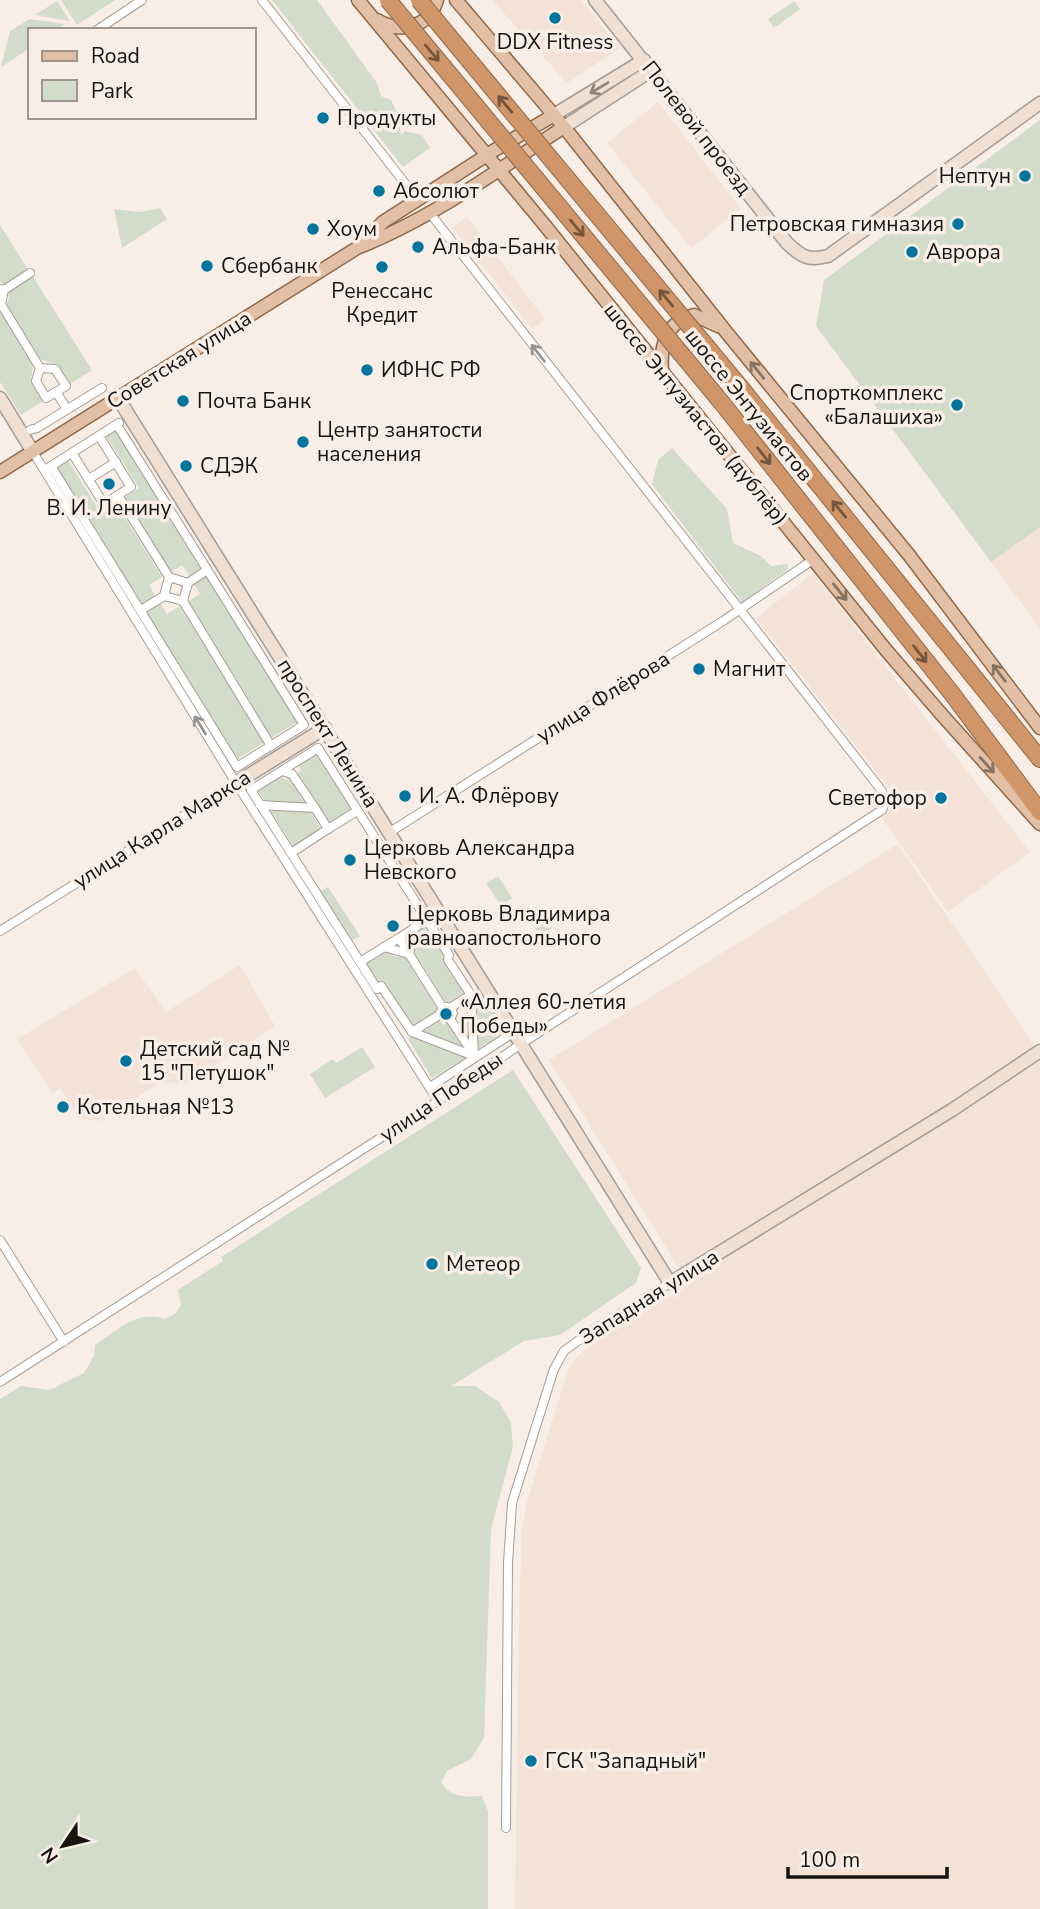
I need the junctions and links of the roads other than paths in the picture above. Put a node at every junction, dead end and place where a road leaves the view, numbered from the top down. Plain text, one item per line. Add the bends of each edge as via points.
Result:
1 (142, 0) edge
2 (262, 0) edge
3 (358, 0) edge
4 (388, 0) edge
5 (419, 0) edge
6 (438, 0) edge
7 (456, 0) edge
8 (597, 1) edge
9 (369, 13) junction
10 (100, 28) edge
11 (648, 65) junction
12 (1040, 103) edge
13 (554, 115) junction
14 (564, 127) junction
15 (487, 156) junction
16 (499, 171) junction
17 (418, 200) junction
18 (429, 212) junction
19 (357, 248) junction
20 (30, 273) dead end
21 (2, 289) edge
22 (1, 304) edge
23 (727, 333) junction
24 (40, 368) junction
25 (662, 372) junction
26 (102, 388) dead end
27 (56, 392) junction
28 (0, 398) edge
29 (118, 398) junction
30 (67, 409) junction
31 (30, 430) dead end
32 (99, 436) junction
33 (33, 452) junction
34 (72, 453) junction
35 (116, 462) junction
36 (0, 472) edge
37 (89, 479) junction
38 (118, 495) junction
39 (814, 559) junction
40 (207, 570) junction
41 (169, 577) junction
42 (188, 583) junction
43 (164, 596) junction
44 (183, 601) junction
45 (141, 610) junction
46 (740, 610) junction
47 (325, 728) junction
48 (1040, 728) edge
49 (271, 746) junction
50 (1040, 759) edge
51 (294, 764) junction
52 (282, 771) junction
53 (292, 774) junction
54 (236, 783) junction
55 (260, 805) junction
56 (315, 808) junction
57 (358, 811) junction
58 (1040, 812) edge
59 (1040, 824) edge
60 (328, 830) junction
61 (390, 832) junction
62 (291, 853) junction
63 (427, 920) junction
64 (414, 928) junction
65 (0, 931) edge
66 (399, 938) junction
67 (384, 947) junction
68 (409, 954) junction
69 (360, 962) junction
70 (471, 996) junction
71 (444, 1011) junction
72 (412, 1032) junction
73 (508, 1036) dead end
74 (521, 1044) junction
75 (1040, 1051) edge
76 (475, 1057) junction
77 (433, 1086) dead end
78 (438, 1101) junction
79 (0, 1240) edge
80 (670, 1283) junction
81 (64, 1342) junction
82 (0, 1382) edge
83 (506, 1828) dead end

1 - 10 street
2 - 17 street
3 - 9 main road, шоссе Энтузиастов (дублёр)
4 -> 58 highway, шоссе Энтузиастов, bridge via 722,403
50 -> 5 highway, шоссе Энтузиастов, bridge via 741,388
6 - 9 main road via 426,19 407,28 384,24
7 - 13 main road
8 - 11 street, Полевой проезд
9 - 15 main road, шоссе Энтузиастов (дублёр)
11 - 12 street, Полевой проезд via 787,243 815,260 828,257
11 -> 13 street, Советская улица
11 - 14 street, Советская улица
13 - 14 main road
13 - 15 main road, Советская улица
14 - 16 main road, Советская улица
14 - 23 main road
15 - 16 main road, шоссе Энтузиастов (дублёр)
15 - 17 main road, Советская улица
16 - 18 main road, Советская улица
16 - 25 main road, шоссе Энтузиастов (дублёр)
17 - 19 main road, Советская улица via 383,222
18 - 19 main road, Советская улица via 391,235
46 -> 18 street
19 - 29 main road, Советская улица
20 - 21 street
21 - 22 street
22 - 24 street
23 - 25 main road via 703,317 681,320 664,341
48 -> 23 main road via 947,604
24 - 27 street via 36,381 46,398
24 - 27 street via 55,369 66,386
25 - 39 main road, шоссе Энтузиастов (дублёр)
26 - 30 street
27 - 30 street
28 - 33 street
29 - 33 main road, Советская улица
29 - 47 street, проспект Ленина
30 - 31 street
32 - 34 street
32 - 35 street
32 - 40 street via 116,423
33 - 36 main road, Советская улица
54 -> 33 street
34 - 37 street
34 - 45 street via 52,464
35 - 37 street
35 - 38 street via 131,487
37 - 38 street via 104,504
38 - 41 street
39 - 46 street, улица Флёрова
39 -> 59 main road, шоссе Энтузиастов (дублёр) via 942,715
40 - 42 street
40 - 49 street via 304,725
41 - 42 street
41 - 43 street
42 - 44 street
43 - 44 street
43 - 45 street
44 - 49 street
45 - 49 street via 237,767
46 - 61 street, улица Флёрова
46 - 74 street, улица Победы via 882,791 885,802 881,810
47 - 54 street, улица Карла Маркса
47 - 61 street, проспект Ленина
51 - 52 street
51 - 53 street
51 - 57 street via 318,748
52 - 53 street
52 - 55 street via 251,790
53 - 56 street
54 - 65 street, улица Карла Маркса
54 - 78 street
55 - 56 street
55 - 62 street
56 - 60 street
57 - 60 street
57 - 63 street
60 - 62 street
61 - 74 street, проспект Ленина
62 - 69 street
63 - 64 street
63 - 70 street
64 - 66 street
64 - 68 street
66 - 67 street
66 - 68 street
67 - 68 street
67 - 69 street
68 - 71 street
69 - 72 street
70 - 71 street
70 - 76 street
71 - 72 street
71 - 76 street via 453,1013 450,1018
72 - 76 street
73 - 76 street
74 - 78 street, улица Победы
74 - 80 street, проспект Ленина
75 - 80 street, Западная улица
76 - 77 street
78 - 81 street, улица Победы
79 - 81 street
80 - 83 street, Западная улица via 564,1351 554,1369 512,1503
81 - 82 street, улица Победы

